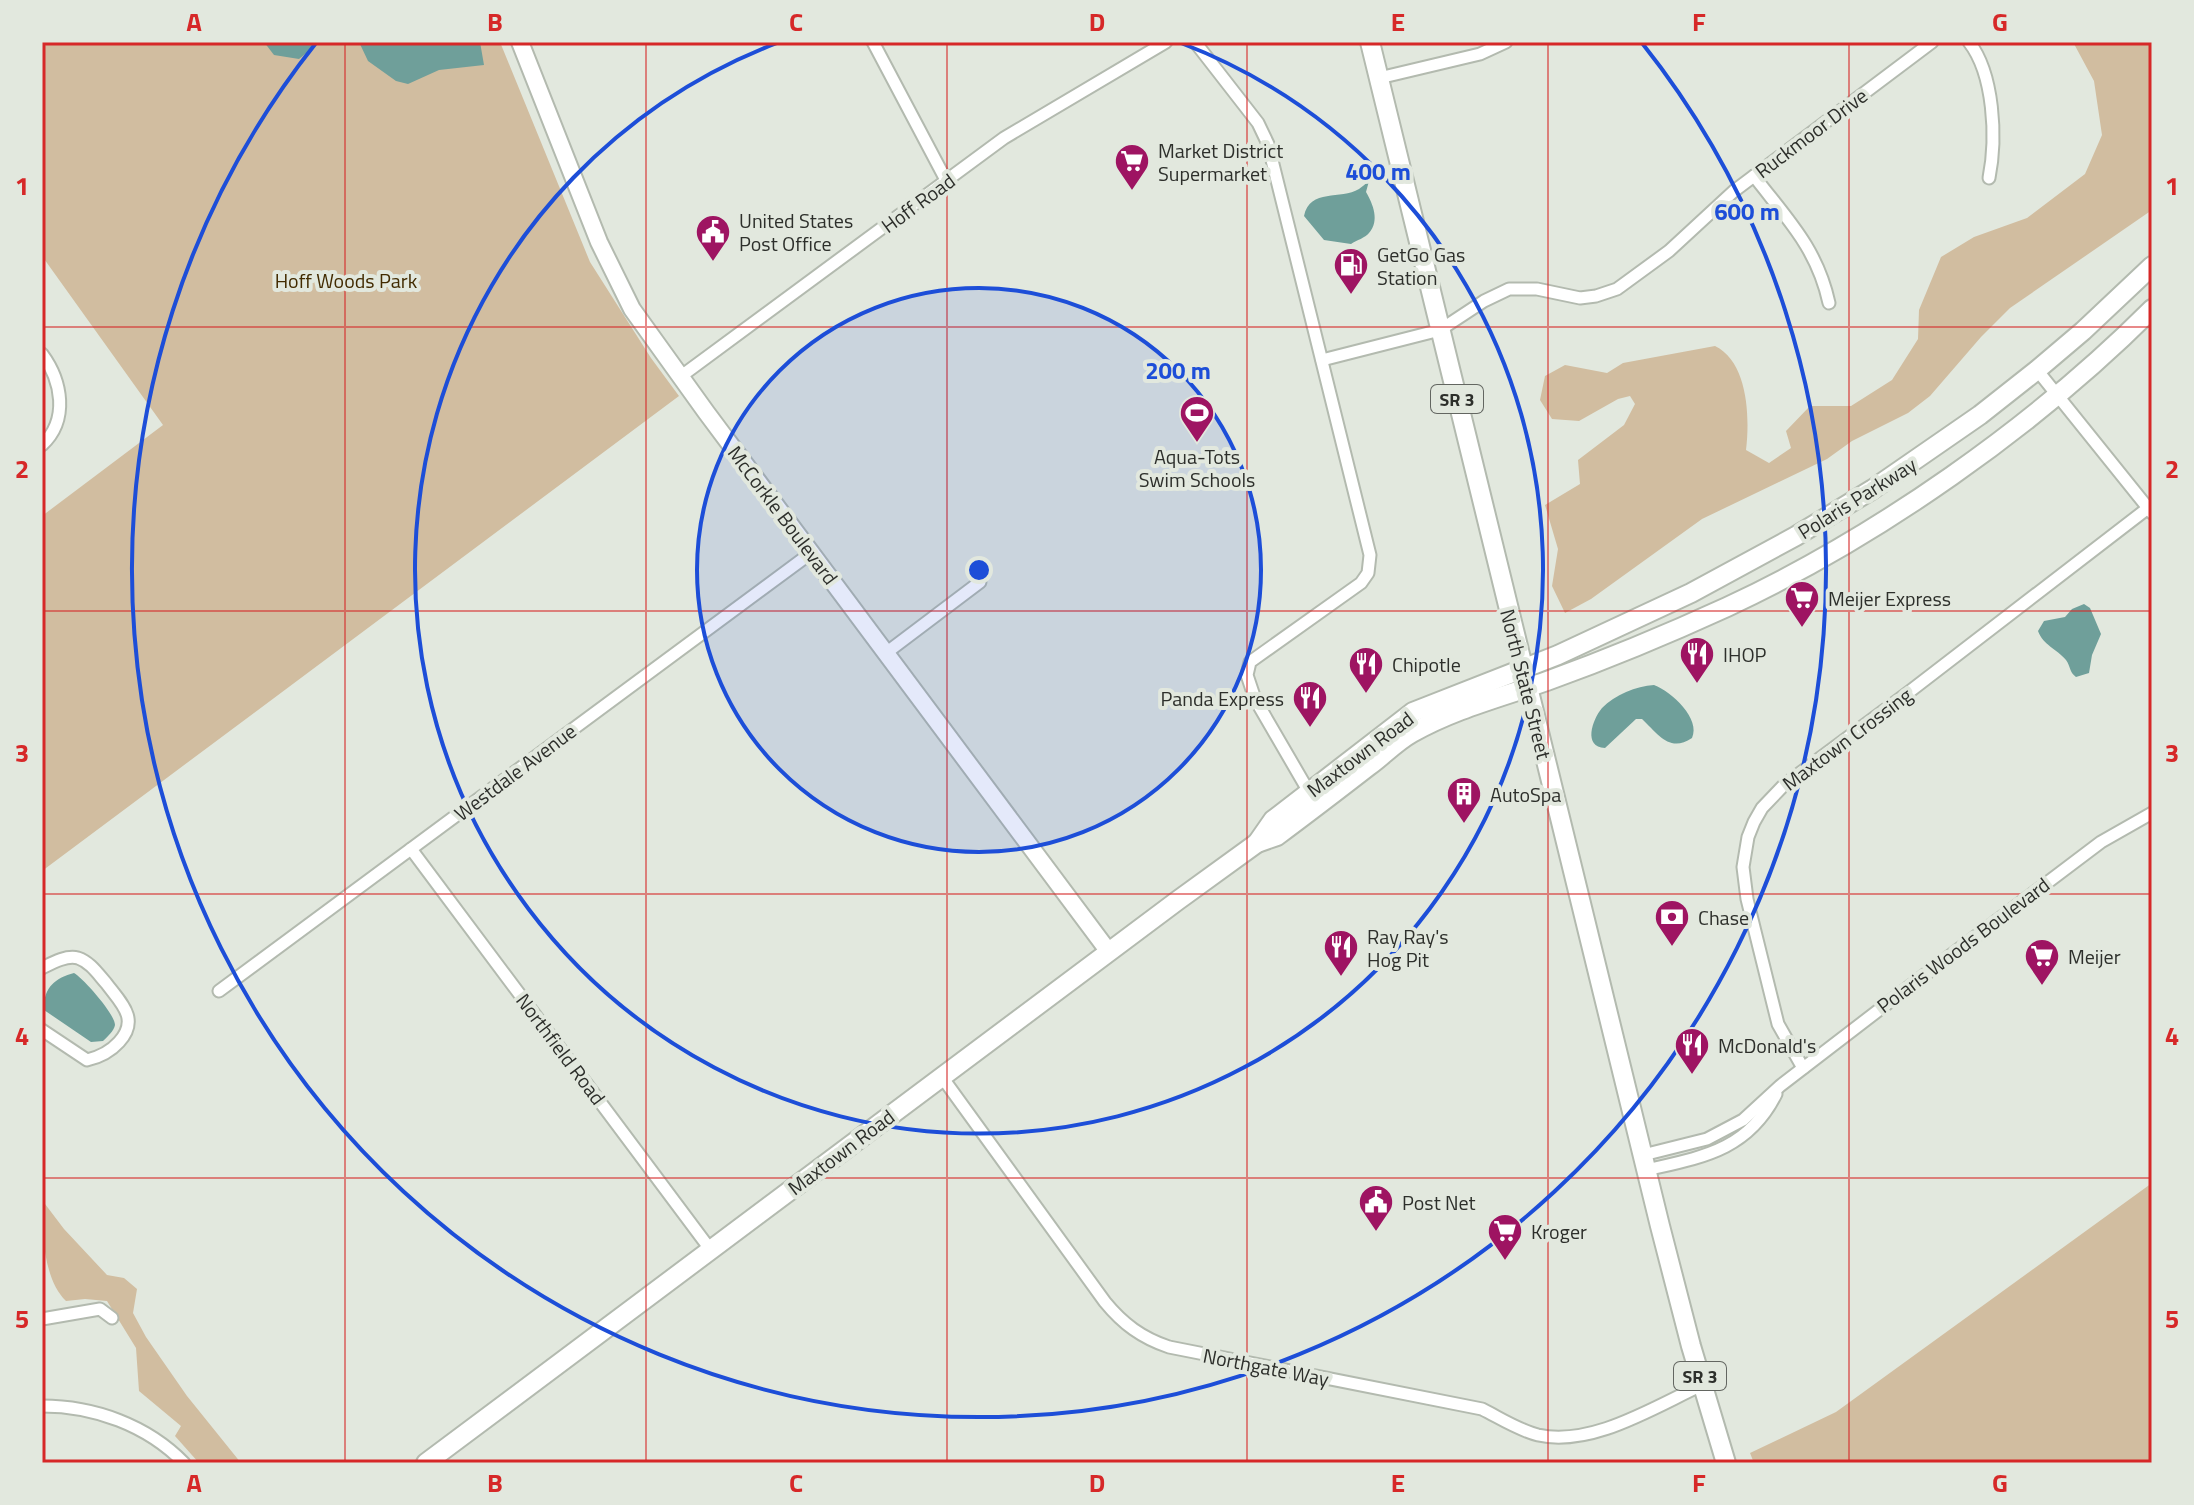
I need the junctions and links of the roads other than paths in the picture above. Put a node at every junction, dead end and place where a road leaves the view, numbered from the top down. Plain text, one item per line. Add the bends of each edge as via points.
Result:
1 (520, 42) edge
2 (873, 42) edge
3 (1166, 42) edge
4 (1195, 42) edge
5 (1370, 42) edge
6 (1506, 42) edge
7 (1932, 42) edge
8 (1969, 42) edge
9 (1379, 78) junction
10 (1754, 176) junction
11 (1989, 178) dead end
12 (947, 182) junction
13 (2152, 266) edge
14 (1829, 303) dead end
15 (2152, 309) edge
16 (1440, 330) junction
17 (42, 354) edge
18 (1322, 360) junction
19 (2037, 370) junction
20 (680, 377) junction
21 (2056, 395) junction
22 (42, 445) edge
23 (2151, 509) edge
24 (811, 553) junction
25 (980, 582) dead end
26 (886, 653) junction
27 (1525, 679) junction
28 (1311, 800) junction
29 (2152, 813) edge
30 (411, 849) junction
31 (1109, 952) junction
32 (42, 968) edge
33 (219, 991) dead end
34 (42, 1030) edge
35 (1803, 1068) junction
36 (942, 1077) junction
37 (1645, 1163) junction
38 (710, 1249) junction
39 (112, 1318) dead end
40 (42, 1319) edge
41 (1702, 1385) junction
42 (42, 1406) edge
43 (184, 1463) edge
44 (426, 1463) edge
45 (1726, 1463) edge

1 - 20 street, McCorkle Boulevard via 617,283
2 - 12 street
3 - 12 street, Hoff Road via 1034,118
4 - 18 street via 1258,123 1268,144
5 - 9 main road, North State Street / SR 3
6 - 9 street via 1480,54
7 - 10 street, Ruckmoor Drive
8 - 11 street via 1984,68 1988,89
9 - 16 main road, North State Street / SR 3
10 - 14 street via 1809,247
10 - 16 street, Ruckmoor Drive via 1617,289 1580,298 1509,289
12 - 20 street, Hoff Road
13 - 19 main road, Polaris Parkway
15 - 21 main road, Polaris Parkway
16 - 18 street, Ruckmoor Drive
16 - 27 main road, North State Street / SR 3
17 - 22 street via 54,372 60,402 57,423
18 - 28 street via 1370,555 1368,573 1250,662 1247,675
19 - 21 street
19 - 27 main road, Polaris Parkway via 1921,458 1796,536
20 - 24 street, McCorkle Boulevard
21 - 23 street
21 - 27 main road, Polaris Parkway via 1875,526 1787,576 1639,646
23 - 35 street, Maxtown Crossing via 1784,785 1762,808 1748,837 1743,867 1747,899 1778,1024
24 - 26 street, McCorkle Boulevard
24 - 30 street, Westdale Avenue
25 - 26 street
26 - 31 street, McCorkle Boulevard
27 - 28 main road, Maxtown Road via 1413,733
27 - 28 main road, Maxtown Road via 1491,680 1413,712 1364,748
27 - 37 main road, North State Street / SR 3
28 - 31 main road, Maxtown Road via 1273,820 1257,843
29 - 35 street, Polaris Woods Boulevard via 2101,842
30 - 33 street, Westdale Avenue
30 - 38 street, Northfield Road
31 - 36 main road, Maxtown Road
32 - 34 street via 80,959 124,1005 129,1022 110,1051 87,1060
35 - 37 street, Polaris Woods Boulevard via 1780,1086 1749,1133 1728,1146 1707,1156
36 - 38 main road, Maxtown Road
36 - 41 street, Northgate Way via 1105,1302 1125,1324 1153,1342 1482,1409 1520,1429 1551,1437 1585,1436
37 - 41 main road, North State Street / SR 3
38 - 44 main road, Maxtown Road
39 - 40 street via 100,1309
41 - 45 main road, North State Street / SR 3
42 - 43 street via 86,1410 127,1423

